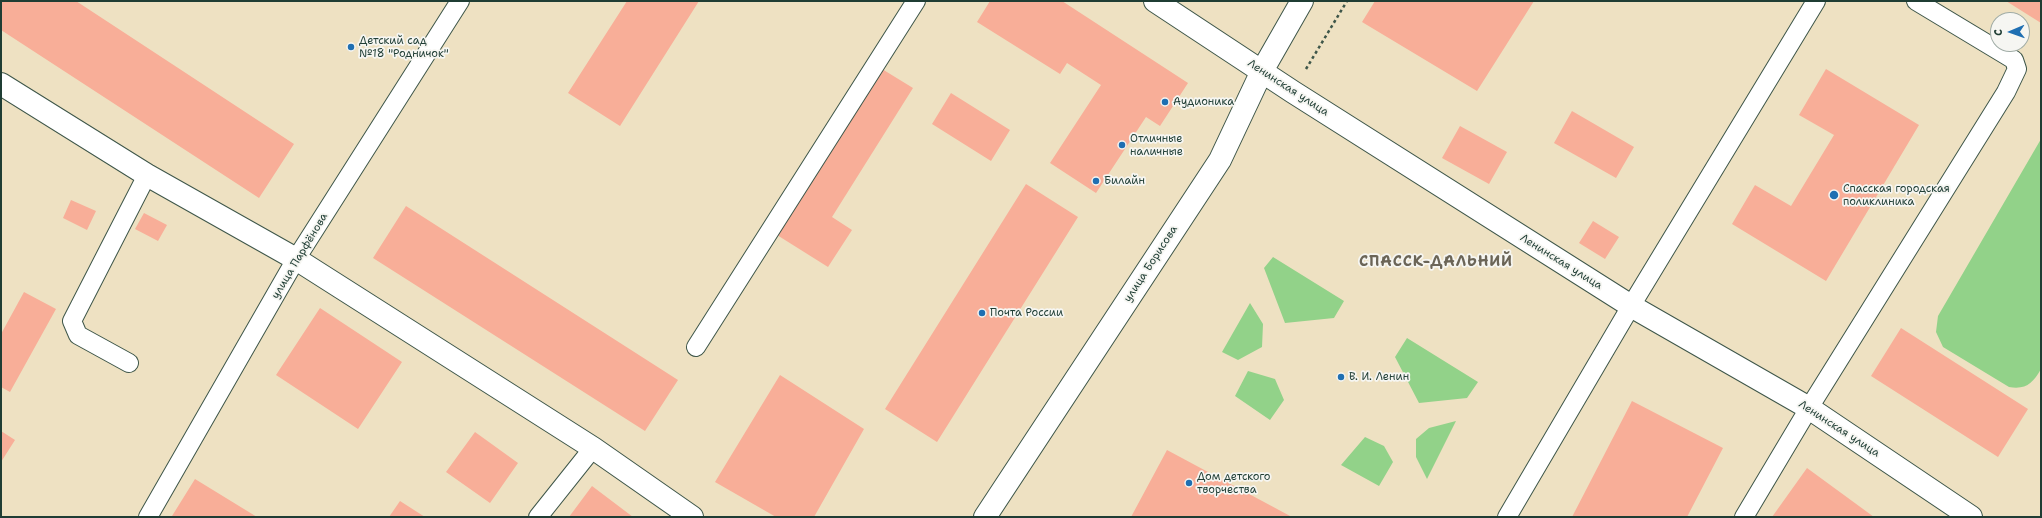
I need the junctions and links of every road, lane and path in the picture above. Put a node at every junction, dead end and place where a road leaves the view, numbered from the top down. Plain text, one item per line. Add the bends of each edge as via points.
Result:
1 (460, 1) edge
2 (916, 1) edge
3 (1155, 1) edge
4 (1302, 1) edge
5 (1347, 1) edge
6 (1916, 1) edge
7 (1815, 2) edge
8 (1262, 71) junction
9 (1, 84) edge
10 (1293, 92) junction
11 (147, 175) junction
12 (296, 259) junction
13 (1631, 306) junction
14 (696, 347) dead end
15 (129, 363) dead end
16 (1809, 408) junction
17 (593, 448) junction
18 (148, 517) edge
19 (538, 517) edge
20 (692, 517) edge
21 (985, 517) edge
22 (1507, 517) edge
23 (1744, 517) edge
24 (1971, 517) edge

1 - 12 lane, улица Парфёнова
2 - 14 lane
3 - 8 street, Ленинская улица
4 - 8 street, улица Борисова
5 - 10 path
6 - 16 lane via 2014,60 2017,69 2006,92
7 - 13 lane
8 - 10 street, Ленинская улица
8 - 21 street, улица Борисова via 1220,160
9 - 11 street
10 - 13 street, Ленинская улица
11 - 12 street
11 - 15 lane via 72,321 78,335
12 - 17 street
12 - 18 lane, улица Парфёнова
13 - 16 street, Ленинская улица
13 - 22 lane
16 - 23 lane
16 - 24 street, Ленинская улица
17 - 19 lane
17 - 20 street

